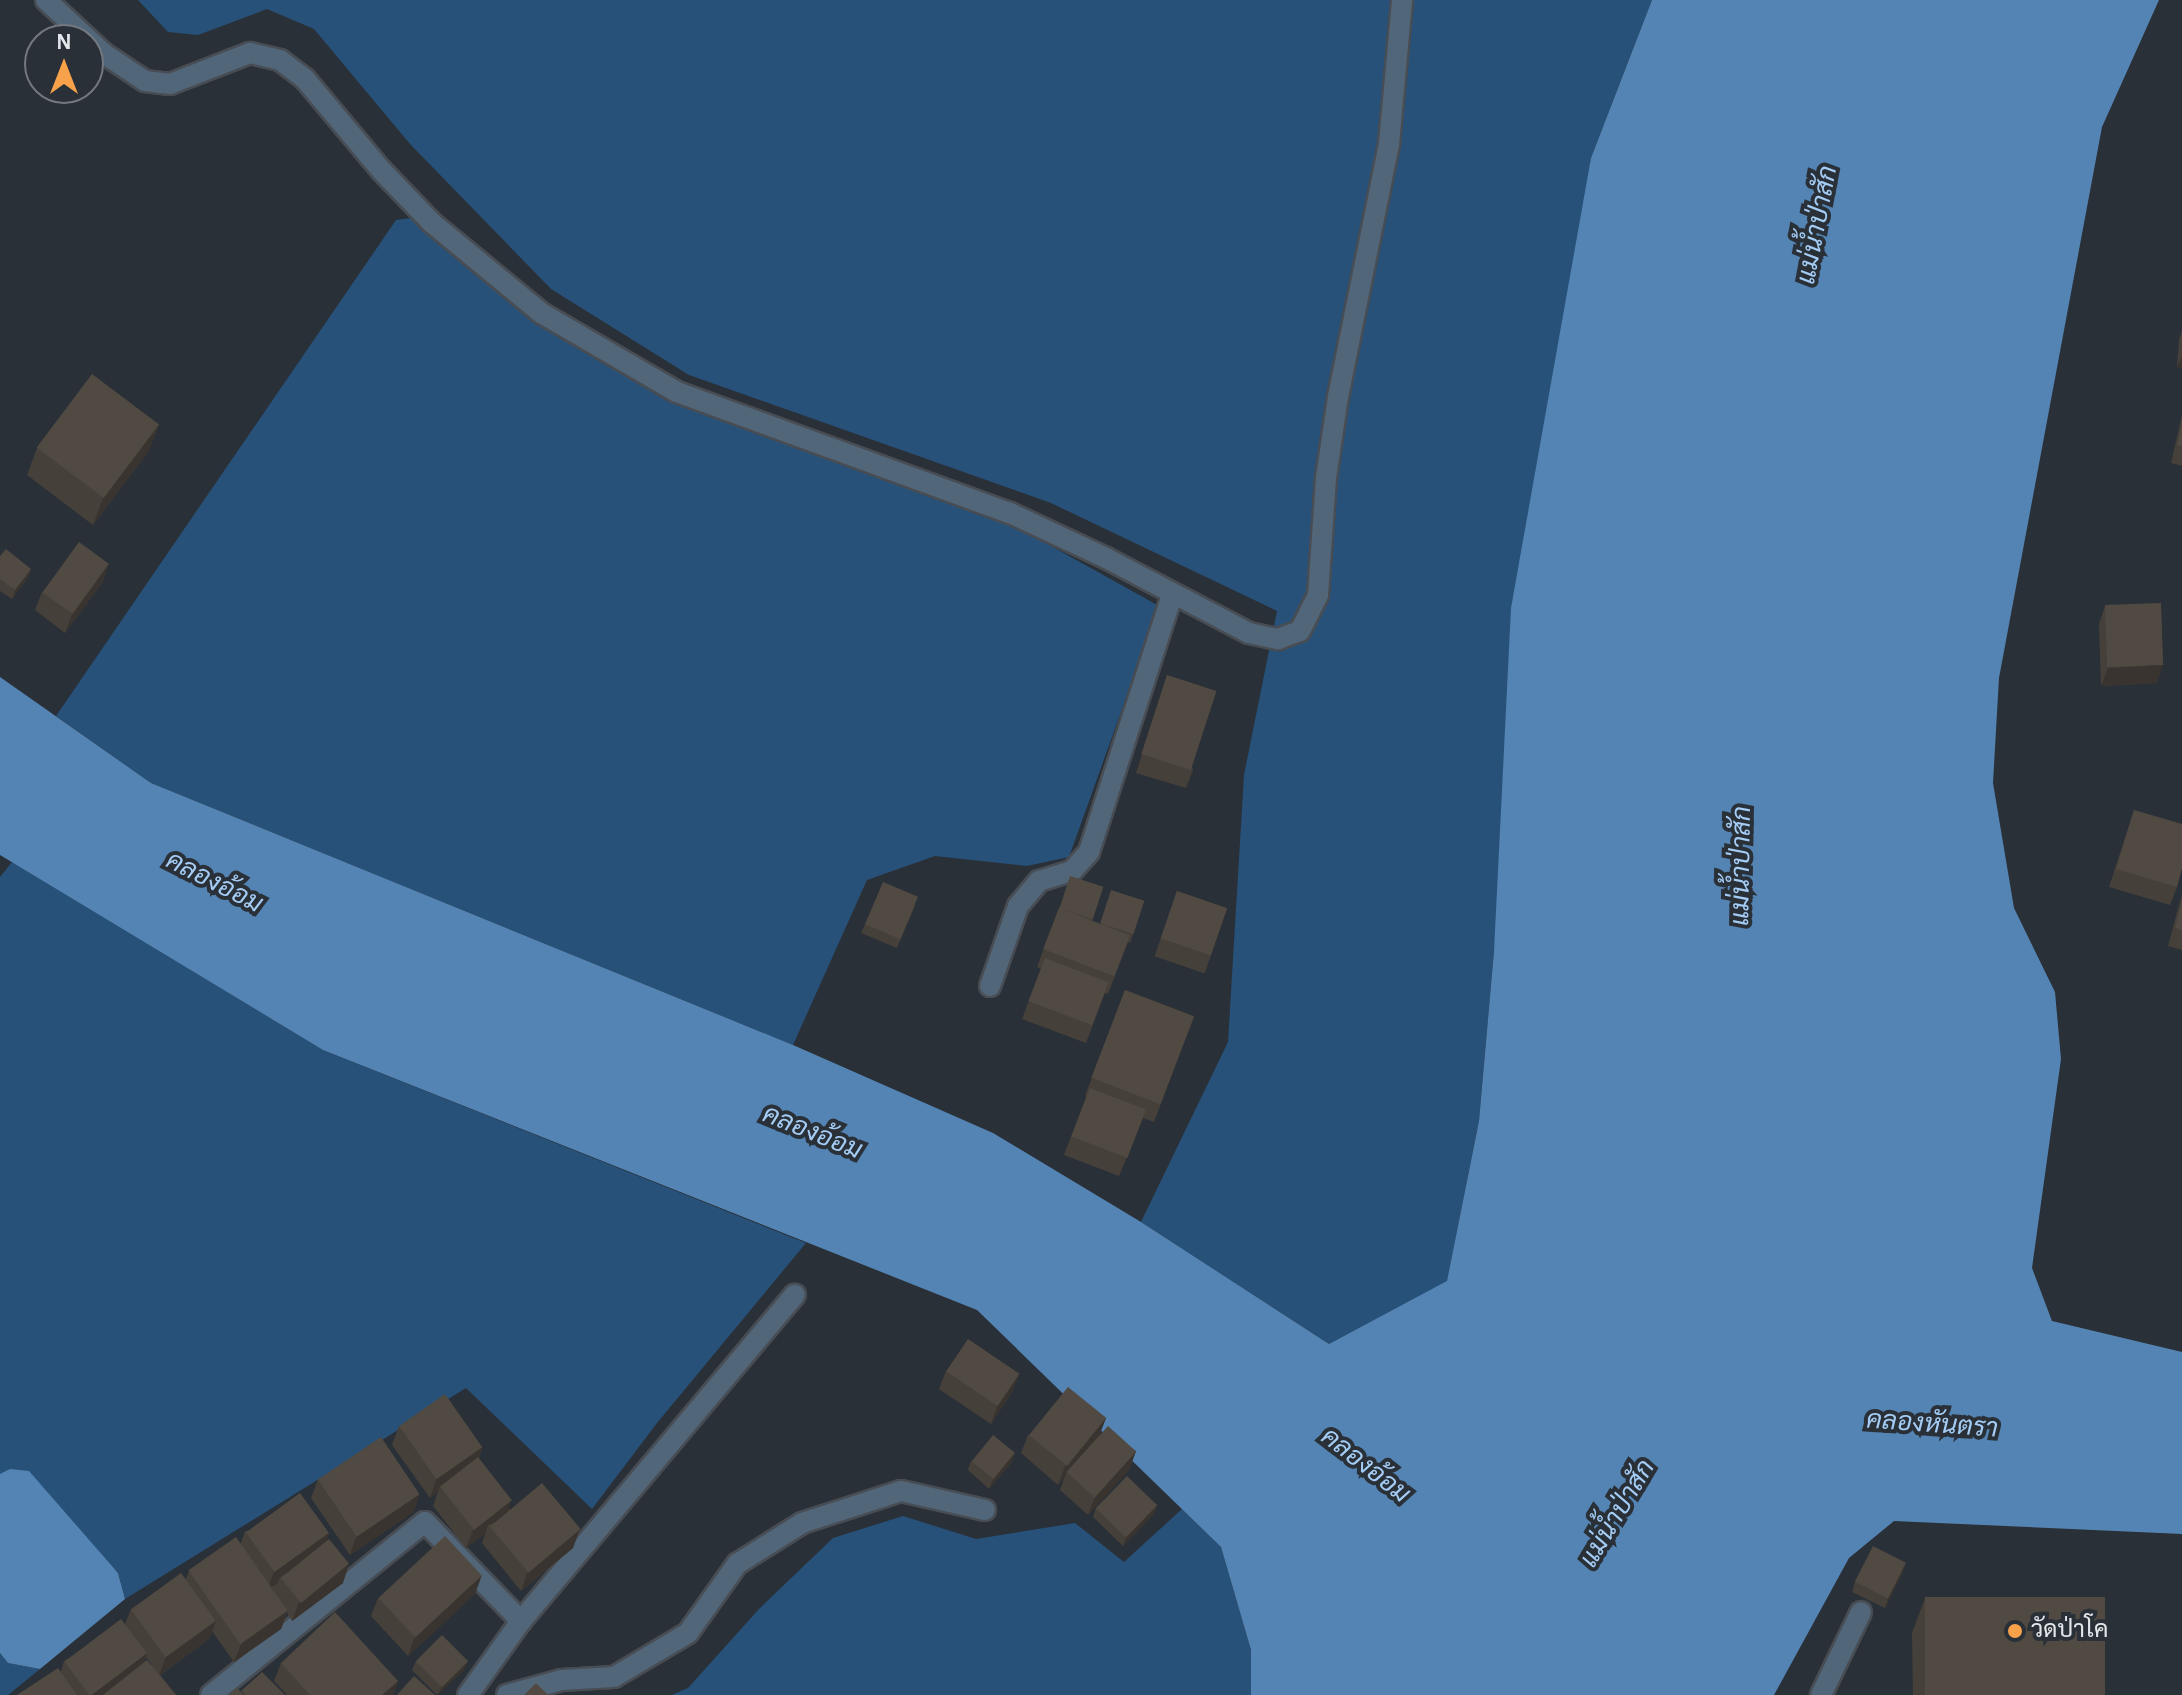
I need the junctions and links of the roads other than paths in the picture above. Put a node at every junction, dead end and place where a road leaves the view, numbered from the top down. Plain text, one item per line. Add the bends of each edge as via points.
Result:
1 (46, 0) edge
2 (1402, 0) edge
3 (1172, 595) junction
4 (990, 986) dead end
5 (795, 1295) dead end
6 (985, 1510) dead end
7 (1861, 1612) dead end
8 (521, 1621) junction
9 (211, 1695) edge
10 (468, 1695) edge
11 (507, 1695) edge
12 (1821, 1695) edge

1 - 3 street via 103,53 145,81 170,84 250,53 280,60 305,79 432,223 541,313 677,392 1010,513
2 - 3 street via 1389,144 1330,451 1318,595 1300,631 1278,639 1249,633
3 - 4 street via 1089,852 1072,871 1039,881 1018,906
5 - 8 street
6 - 11 street via 901,1491 802,1523 737,1564 688,1633 614,1677 561,1680
7 - 12 street
8 - 9 street via 421,1516
8 - 10 street

